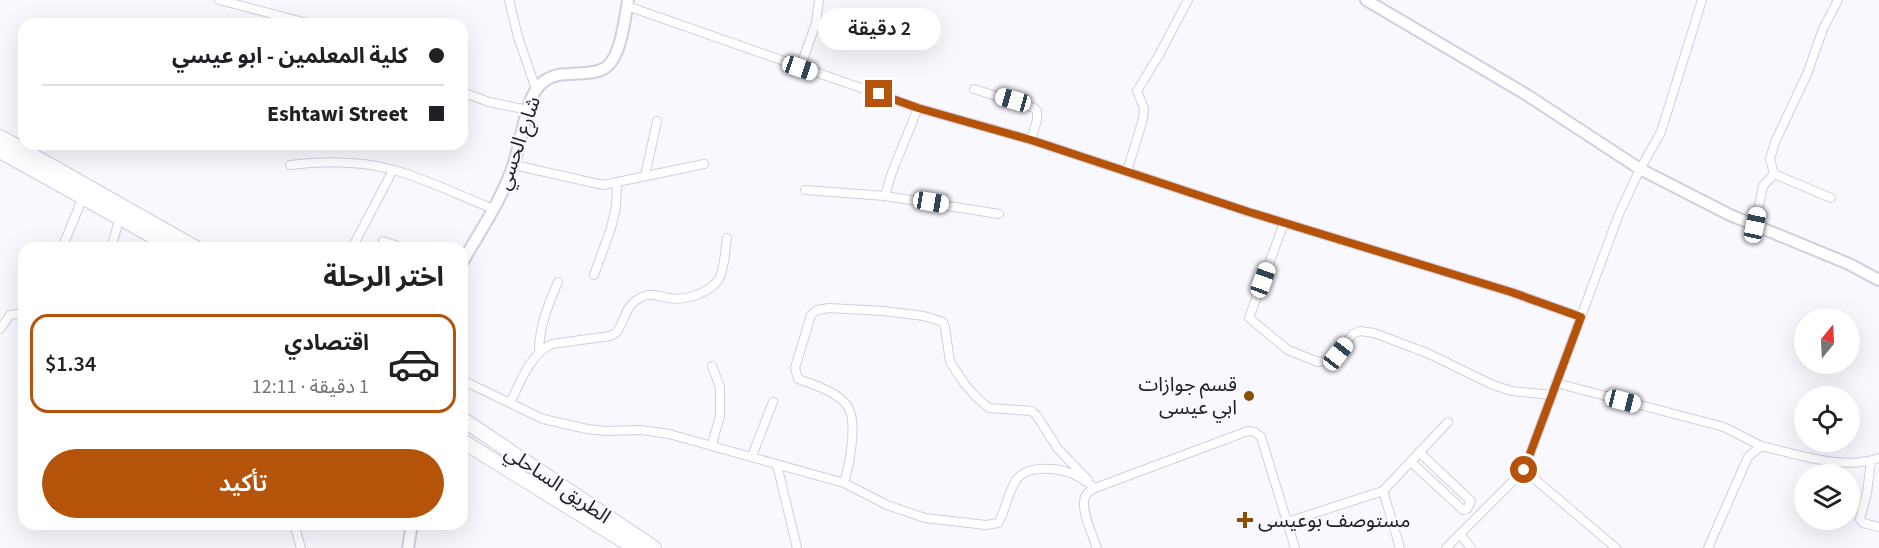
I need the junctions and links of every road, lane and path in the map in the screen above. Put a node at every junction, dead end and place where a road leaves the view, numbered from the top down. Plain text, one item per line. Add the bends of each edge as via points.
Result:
1 (219, 0) edge
2 (509, 0) edge
3 (819, 0) edge
4 (1188, 0) edge
5 (1366, 0) edge
6 (1702, 0) edge
7 (1838, 0) edge
8 (628, 3) edge
9 (288, 18) edge
10 (800, 68) junction
11 (536, 89) junction
12 (974, 89) dead end
13 (468, 94) edge
14 (918, 108) junction
15 (528, 110) junction
16 (657, 120) dead end
17 (0, 137) edge
18 (1031, 140) junction
19 (18, 147) edge
20 (23, 150) edge
21 (0, 151) edge
22 (704, 164) dead end
23 (290, 165) dead end
24 (514, 165) junction
25 (1640, 169) junction
26 (393, 170) junction
27 (1127, 171) junction
28 (1774, 174) junction
29 (645, 176) junction
30 (616, 183) junction
31 (805, 189) dead end
32 (885, 196) junction
33 (83, 197) junction
34 (1831, 198) dead end
35 (494, 209) junction
36 (999, 214) dead end
37 (120, 217) junction
38 (1284, 223) junction
39 (1755, 225) junction
40 (727, 238) dead end
41 (383, 241) dead end
42 (64, 242) edge
43 (113, 242) edge
44 (164, 242) edge
45 (185, 242) edge
46 (355, 242) edge
47 (386, 242) edge
48 (468, 253) edge
49 (594, 275) dead end
50 (1879, 280) edge
51 (558, 282) dead end
52 (18, 314) edge
53 (1581, 317) junction
54 (0, 329) edge
55 (539, 352) junction
56 (712, 366) dead end
57 (468, 383) edge
58 (1556, 383) junction
59 (1552, 395) junction
60 (773, 402) dead end
61 (510, 403) junction
62 (1448, 422) dead end
63 (468, 423) edge
64 (712, 444) junction
65 (468, 445) edge
66 (1761, 446) junction
67 (1419, 452) junction
68 (752, 456) junction
69 (1875, 460) edge
70 (1411, 462) junction
71 (777, 465) junction
72 (1524, 470) junction
73 (844, 483) junction
74 (1095, 488) junction
75 (1383, 491) junction
76 (1287, 522) junction
77 (1879, 527) edge
78 (296, 530) edge
79 (411, 530) edge
80 (1460, 534) junction
81 (301, 548) edge
82 (408, 548) edge
83 (635, 548) edge
84 (654, 548) edge
85 (796, 548) edge
86 (1097, 548) edge
87 (1295, 548) edge
88 (1401, 548) edge
89 (1446, 548) edge
90 (1471, 548) edge
91 (1616, 548) edge
92 (1708, 548) edge

1 - 9 street
2 - 11 street
3 - 10 street via 816,23
4 - 27 street via 1137,91 1144,108 1143,119
5 - 25 street via 1527,95
6 - 25 street via 1661,132
7 - 28 street via 1775,142 1770,159
8 - 10 street
8 - 11 street, شارع الحسي via 615,56 607,67 557,75
10 - 14 street
11 - 15 street, شارع الحسي
12 - 18 street via 1034,108 1037,111
13 - 15 street
14 - 18 street
14 - 32 street
15 - 24 street, شارع الحسي
16 - 29 street
17 - 19 highway
18 - 27 street
20 - 45 highway
21 - 33 highway
22 - 29 street
23 - 26 street via 319,161
24 - 30 street via 578,181
24 - 35 street, شارع الحسي
25 - 39 street
25 - 53 street
26 - 35 street
26 - 46 street
27 - 38 street
28 - 34 street
28 - 39 street via 1763,186
29 - 30 street
30 - 49 street via 614,218
31 - 32 street
32 - 36 street
33 - 37 highway
33 - 42 street
35 - 48 street, شارع الحسي
37 - 43 street
37 - 44 highway
38 - 53 street
38 - 59 street via 1249,318 1288,351 1326,362 1338,354 1353,334 1367,332 1427,352 1493,385
39 - 50 street
40 - 55 street via 722,272 713,285 687,298 644,295 628,309 616,333 552,344
41 - 47 street
51 - 55 street via 539,333
52 - 54 street via 9,315
53 - 58 street
55 - 61 street
56 - 64 street via 720,387 720,416
57 - 61 street
58 - 59 street
58 - 66 street via 1724,428
59 - 72 street
60 - 68 street
61 - 64 street via 543,419 587,429 641,430
62 - 67 street
63 - 84 highway, الطريق الساحلي
64 - 68 street
65 - 83 highway, الطريق الساحلي
66 - 69 street via 1838,462
66 - 92 street via 1748,457
67 - 70 street
67 - 70 street via 1471,501 1467,509 1463,510
68 - 71 street
69 - 77 street via 1860,519
70 - 75 street
71 - 73 street
71 - 85 street
72 - 80 street
72 - 91 street
73 - 74 street via 887,505 925,518 986,525 998,523 1017,478 1026,472 1045,469 1071,473
73 - 74 street via 851,451 848,406 798,379 795,368 811,315 829,308 883,310 943,322 950,362 977,398 989,408 1032,411 1058,449
74 - 76 street via 1248,431 1255,432 1261,437
74 - 86 street via 1084,499
75 - 76 street
75 - 88 street
76 - 87 street
78 - 81 street
79 - 82 street
80 - 89 street
80 - 90 street

